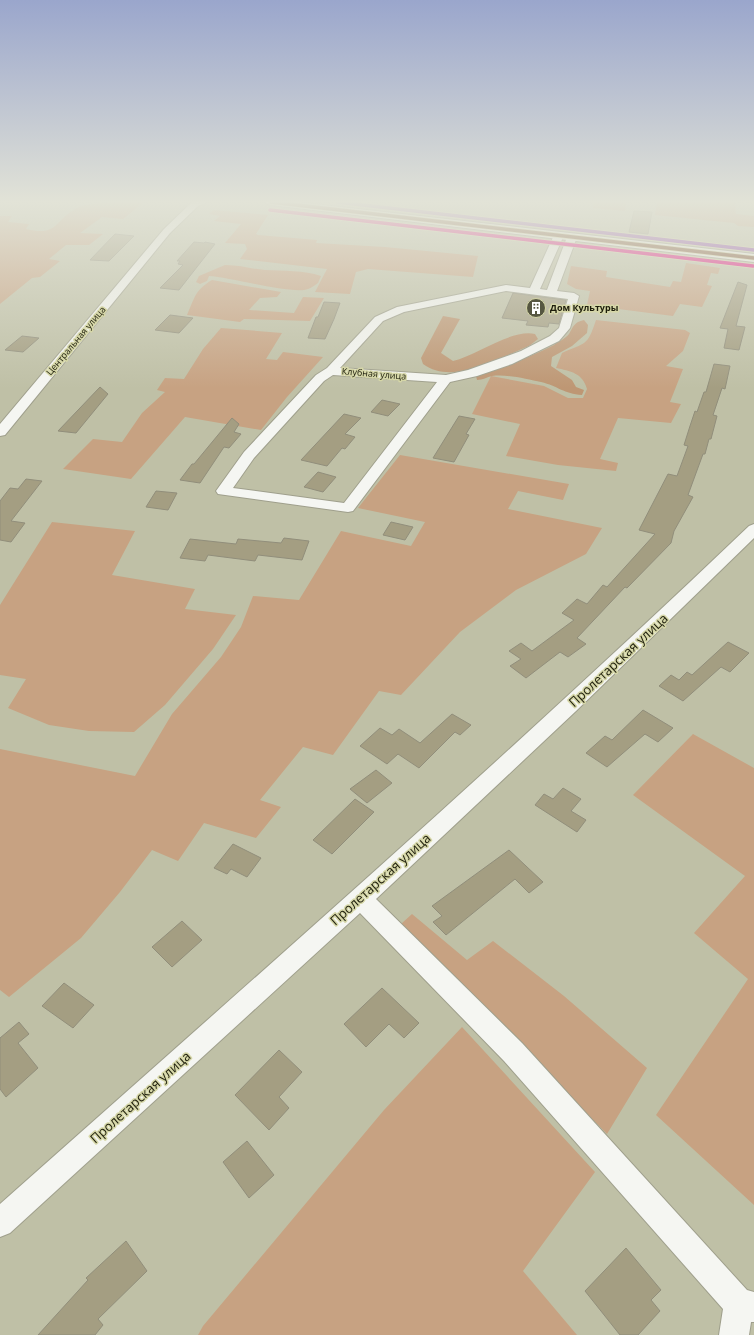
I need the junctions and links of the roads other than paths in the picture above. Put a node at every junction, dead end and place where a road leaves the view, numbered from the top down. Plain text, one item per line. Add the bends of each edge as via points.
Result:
1 (139, 264) edge
2 (546, 264) edge
3 (562, 264) edge
4 (534, 291) junction
5 (551, 293) junction
6 (331, 371) junction
7 (446, 379) junction
8 (0, 432) edge
9 (754, 529) edge
10 (360, 898) junction
11 (0, 1223) edge
12 (747, 1305) edge
13 (734, 1335) edge

1 - 8 street, Центральная улица
2 - 4 street
3 - 5 street
4 - 5 street
4 - 6 street via 506,288 401,309 379,319
5 - 7 street via 574,296 563,331 506,362 458,378
6 - 7 street, Клубная улица
6 - 7 street, Клубная улица via 320,378 249,455 223,491 348,508
9 - 10 street, Пролетарская улица via 658,624
10 - 11 street, Пролетарская улица
10 - 12 street via 513,1052
12 - 13 street

